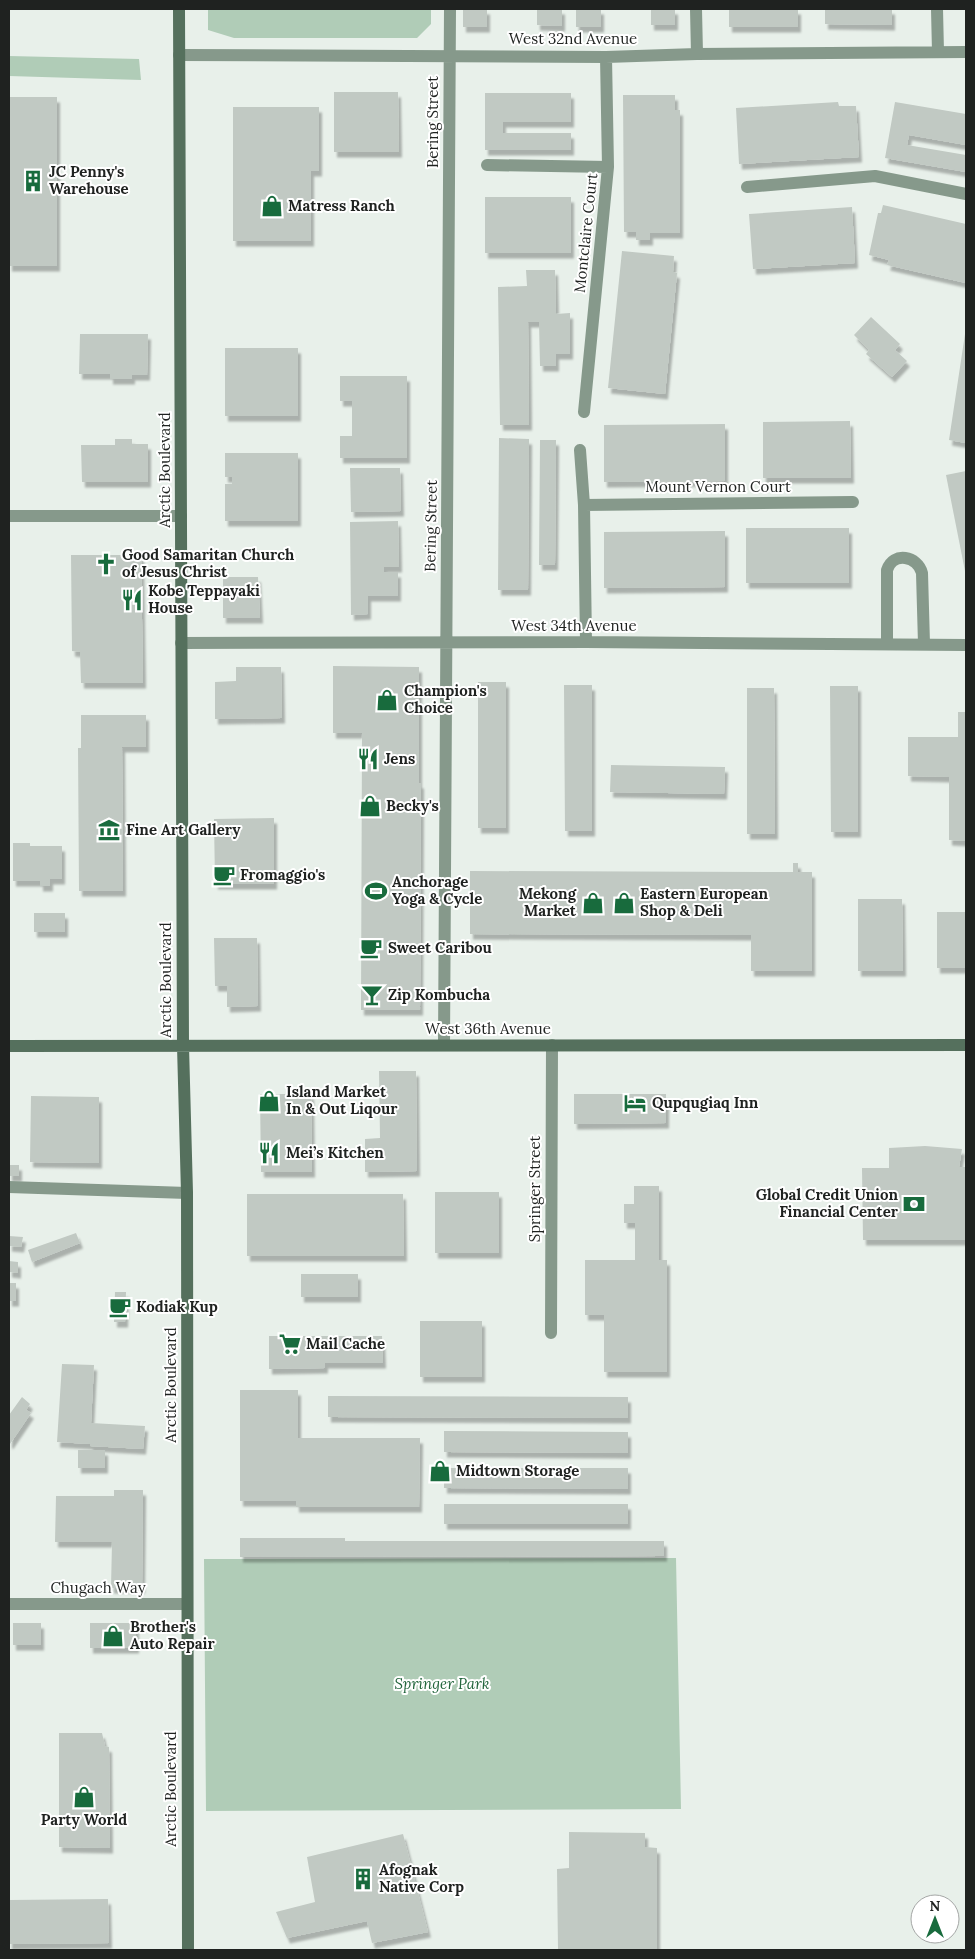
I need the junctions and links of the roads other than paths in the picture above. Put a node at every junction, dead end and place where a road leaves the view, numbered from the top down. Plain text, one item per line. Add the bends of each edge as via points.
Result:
1 (179, 9) edge
2 (450, 9) edge
3 (696, 9) edge
4 (937, 9) edge
5 (938, 52) junction
6 (966, 52) edge
7 (697, 54) junction
8 (180, 55) junction
9 (450, 55) junction
10 (606, 57) junction
11 (487, 165) dead end
12 (608, 167) junction
13 (747, 188) dead end
14 (966, 194) edge
15 (584, 412) dead end
16 (580, 450) dead end
17 (853, 502) dead end
18 (584, 505) junction
19 (9, 516) edge
20 (181, 516) junction
21 (586, 642) junction
22 (181, 643) junction
23 (446, 643) junction
24 (886, 644) junction
25 (924, 644) junction
26 (966, 645) edge
27 (444, 1044) junction
28 (552, 1045) junction
29 (966, 1045) edge
30 (9, 1046) edge
31 (183, 1046) junction
32 (9, 1187) edge
33 (187, 1193) junction
34 (551, 1333) dead end
35 (9, 1604) edge
36 (187, 1604) junction
37 (188, 1950) edge

1 - 8 main road, Arctic Boulevard
2 - 9 street, Bering Street
3 - 7 street
4 - 5 street
5 - 6 street, West 32nd Avenue
5 - 7 street, West 32nd Avenue
7 - 10 street, West 32nd Avenue
8 - 9 street, West 32nd Avenue
8 - 20 main road, Arctic Boulevard
9 - 10 street, West 32nd Avenue
9 - 23 street, Bering Street
10 - 12 street, Montclaire Court
11 - 12 street
12 - 15 street, Montclaire Court
13 - 14 street via 875,176
16 - 18 street
17 - 18 street, Mount Vernon Court
18 - 21 street
19 - 20 street
20 - 22 main road, Arctic Boulevard
21 - 23 street, West 34th Avenue
21 - 24 street, West 34th Avenue
22 - 23 street, West 34th Avenue
22 - 31 main road, Arctic Boulevard
23 - 27 street, Bering Street
24 - 25 street, West 34th Avenue
24 - 25 street via 886,570 888,564 905,557 921,568
25 - 26 street, West 34th Avenue
27 - 28 main road, West 36th Avenue
27 - 31 main road, West 36th Avenue
28 - 29 main road, West 36th Avenue
28 - 34 street, Springer Street
30 - 31 main road, West 36th Avenue
31 - 33 main road, Arctic Boulevard
32 - 33 street
33 - 36 main road, Arctic Boulevard
35 - 36 street, Chugach Way
36 - 37 main road, Arctic Boulevard

